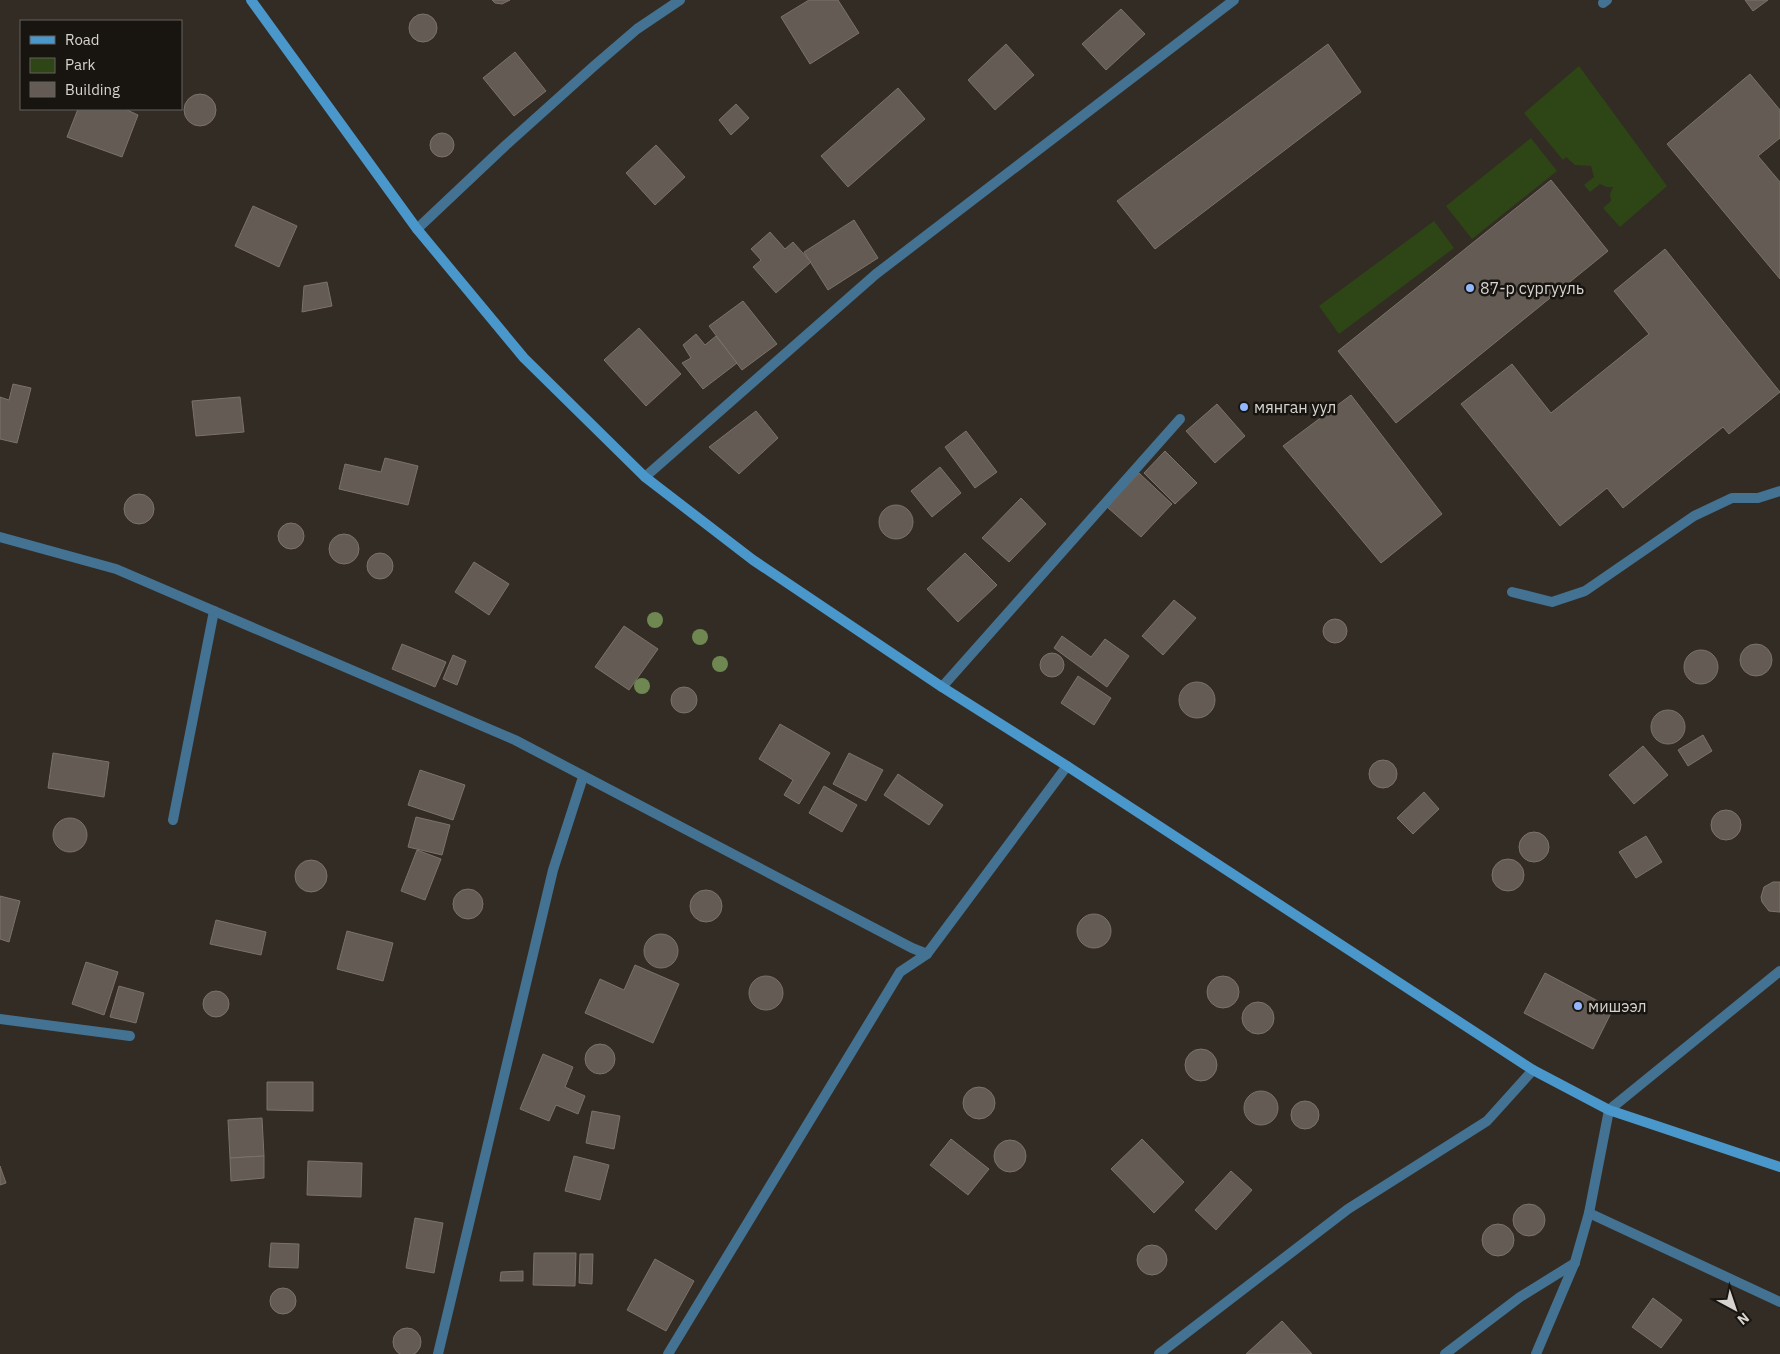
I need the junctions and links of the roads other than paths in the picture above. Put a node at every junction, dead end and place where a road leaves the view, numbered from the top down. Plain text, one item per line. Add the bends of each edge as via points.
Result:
1 (251, 0) edge
2 (680, 0) edge
3 (1234, 0) edge
4 (418, 229) junction
5 (1180, 419) dead end
6 (645, 477) junction
7 (1780, 491) edge
8 (0, 537) edge
9 (1512, 592) dead end
10 (214, 611) junction
11 (942, 687) junction
12 (1067, 766) junction
13 (583, 777) junction
14 (173, 820) dead end
15 (928, 954) junction
16 (1780, 971) edge
17 (0, 1019) edge
18 (130, 1036) dead end
19 (1533, 1070) junction
20 (1609, 1110) junction
21 (1780, 1167) edge
22 (1589, 1213) junction
23 (1575, 1262) junction
24 (1780, 1302) edge
25 (438, 1354) edge
26 (668, 1354) edge
27 (1159, 1354) edge
28 (1445, 1354) edge
29 (1536, 1354) edge

1 - 4 street
2 - 4 street via 630,35 506,145
3 - 6 street via 876,274
4 - 6 street via 524,358
5 - 11 street
6 - 11 street via 753,560
7 - 9 street via 1758,498 1732,498 1694,516 1585,591 1552,602
8 - 10 street via 116,569
10 - 13 street via 515,740
10 - 14 street
11 - 12 street
12 - 15 street
12 - 19 street
13 - 15 street
13 - 25 street via 553,870
15 - 26 street via 900,972
16 - 20 street
17 - 18 street
19 - 20 street
19 - 27 street via 1487,1121 1348,1209
20 - 21 street
20 - 22 street
22 - 23 street
22 - 24 street
23 - 28 street via 1520,1297
23 - 29 street

